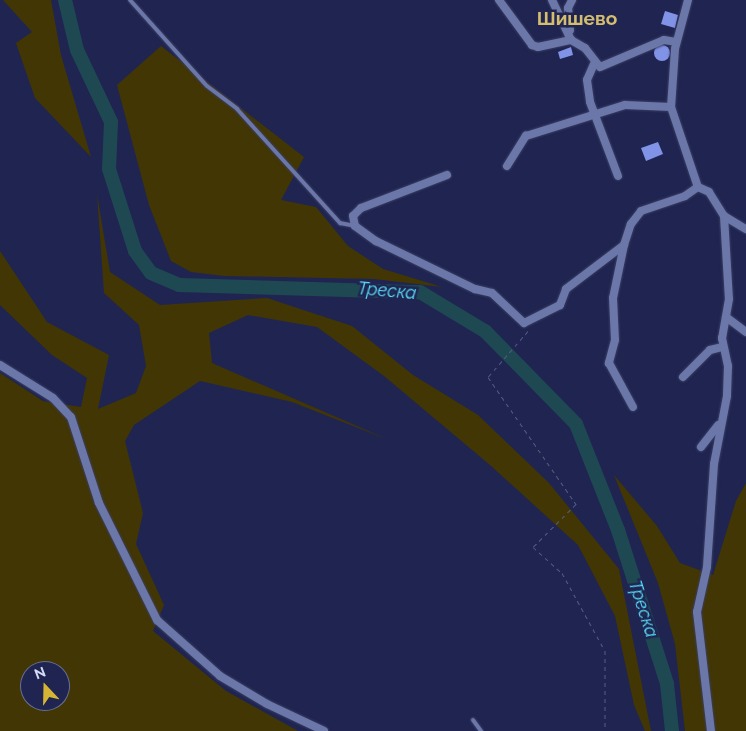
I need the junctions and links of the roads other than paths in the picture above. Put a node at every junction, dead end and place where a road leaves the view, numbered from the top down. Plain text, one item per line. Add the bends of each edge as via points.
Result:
1 (130, 0) edge
2 (500, 0) edge
3 (552, 0) edge
4 (572, 0) edge
5 (688, 0) edge
6 (571, 40) junction
7 (676, 42) junction
8 (594, 64) junction
9 (671, 106) junction
10 (596, 116) junction
11 (507, 166) dead end
12 (447, 175) dead end
13 (618, 176) dead end
14 (698, 187) junction
15 (724, 216) junction
16 (354, 226) junction
17 (746, 229) edge
18 (624, 245) junction
19 (726, 317) junction
20 (746, 332) edge
21 (722, 347) junction
22 (0, 365) edge
23 (683, 377) dead end
24 (633, 407) dead end
25 (721, 418) junction
26 (701, 447) dead end
27 (473, 720) dead end
28 (324, 731) edge
29 (481, 731) edge
30 (712, 731) edge

1 - 16 lane via 207,86 237,109 340,223
2 - 6 street via 532,45 538,47
3 - 6 street
4 - 6 street via 568,17
5 - 7 street
6 - 8 street via 585,48
7 - 8 street via 664,40 612,64 600,67
7 - 9 street
8 - 10 street via 587,80
9 - 10 street via 625,105
9 - 14 street
10 - 11 street via 526,136
10 - 13 street
12 - 16 street via 361,208 352,216
14 - 15 street via 709,192
14 - 18 street via 685,196 641,211 631,224
15 - 17 street
15 - 19 street via 729,299
16 - 18 street via 376,242 475,289 492,293 524,323 560,305 566,289
18 - 24 street via 613,298 614,340 609,363
19 - 20 street
19 - 21 street
21 - 23 street via 710,350
21 - 25 street via 728,388
22 - 28 street via 53,398 71,417 99,503 157,620 220,676 267,704
25 - 26 street
25 - 30 street via 714,464 708,561 697,612
27 - 29 lane

